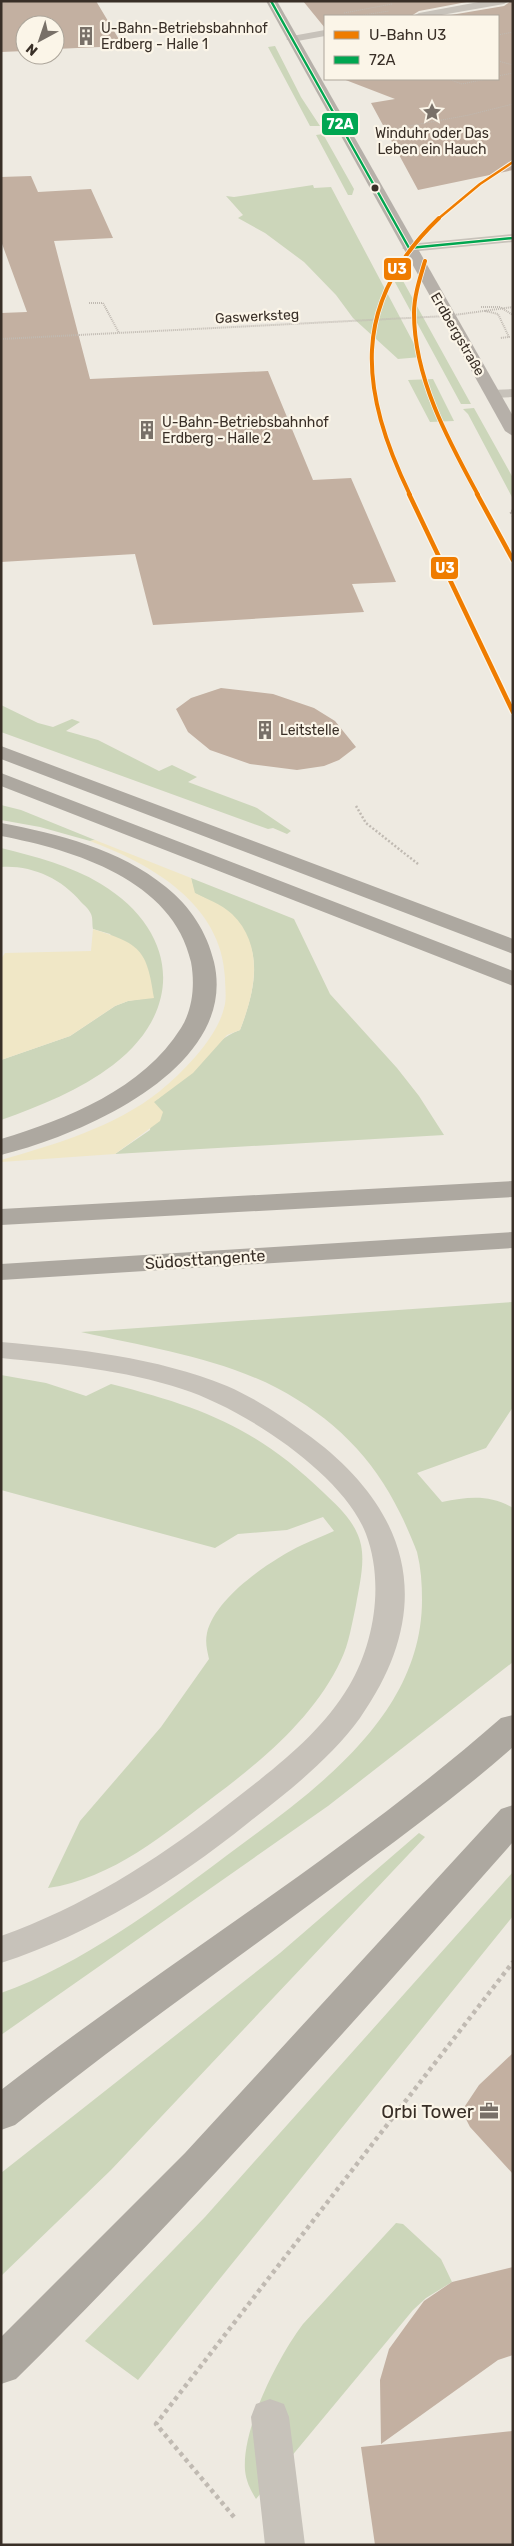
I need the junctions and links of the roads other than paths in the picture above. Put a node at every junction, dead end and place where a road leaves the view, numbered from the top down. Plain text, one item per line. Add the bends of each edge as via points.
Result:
1 (271, 1) edge
2 (504, 1) edge
3 (425, 15) edge
4 (324, 33) edge
5 (292, 38) junction
6 (513, 238) edge
7 (409, 248) junction
8 (513, 393) edge
9 (492, 394) junction
10 (513, 431) edge
11 (1, 752) edge
12 (1, 779) edge
13 (1, 829) edge
14 (513, 947) edge
15 (513, 979) edge
16 (1, 1147) edge
17 (513, 1189) edge
18 (1, 1217) edge
19 (513, 1240) edge
20 (1, 1272) edge
21 (1, 1350) edge
22 (513, 1727) edge
23 (513, 1818) edge
24 (1, 1950) edge
25 (1, 2113) edge
26 (1, 2365) edge
27 (270, 2417) dead end
28 (285, 2545) edge

1 - 5 main road, Erdbergstraße
2 - 3 street
4 - 5 street
5 - 7 main road, Erdbergstraße
6 - 7 street
7 - 9 main road, Erdbergstraße
8 - 9 lane
9 - 10 main road, Erdbergstraße
11 - 14 highway
12 - 15 highway
13 - 16 highway via 90,852 144,881 166,898 199,944 206,985 192,1030 156,1072 90,1114 65,1126
17 - 18 highway
19 - 20 highway, Südosttangente
21 - 24 lane via 66,1357 170,1377 219,1393 269,1420 306,1446 341,1478 363,1504 380,1530 390,1566 388,1615 379,1657 359,1696 325,1738 204,1842 130,1891 75,1919
22 - 25 highway via 330,1872
23 - 26 highway via 211,2153 117,2252
27 - 28 lane

